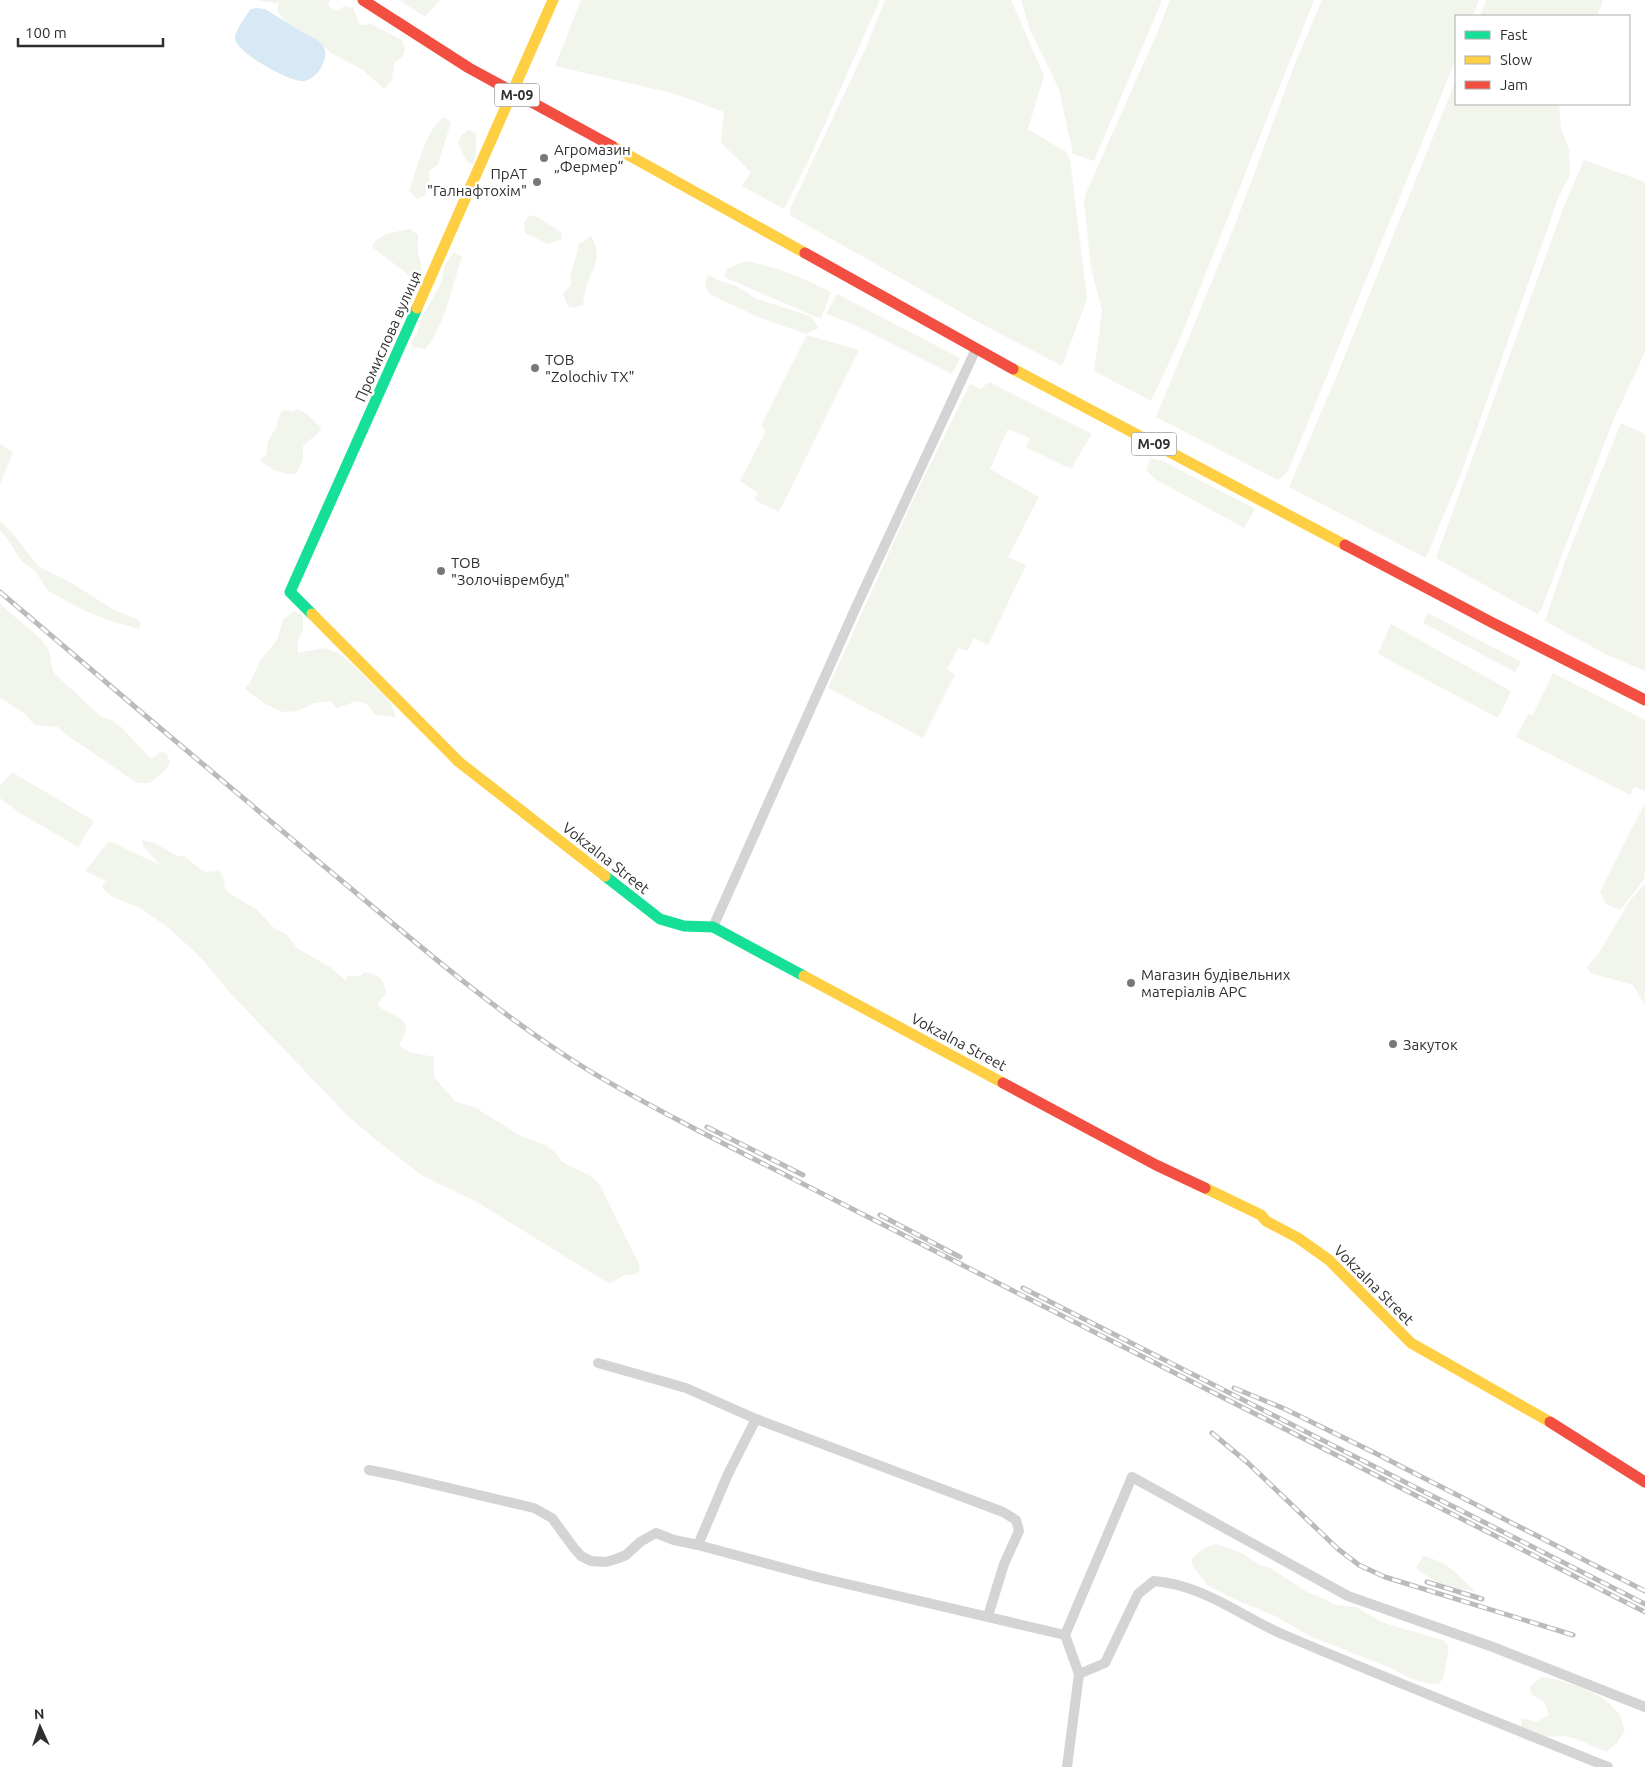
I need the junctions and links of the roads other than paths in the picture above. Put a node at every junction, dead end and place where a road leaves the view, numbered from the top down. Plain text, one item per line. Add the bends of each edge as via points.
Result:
1 (553, 0) edge
2 (366, 2) edge
3 (513, 93) junction
4 (976, 349) junction
5 (290, 592) joint
6 (1645, 700) edge
7 (713, 927) junction
8 (598, 1363) dead end
9 (756, 1419) junction
10 (370, 1470) dead end
11 (1645, 1482) edge
12 (698, 1545) junction
13 (988, 1616) junction
14 (1065, 1635) junction
15 (1079, 1674) junction
16 (1645, 1707) edge
17 (1066, 1767) edge
18 (1608, 1767) edge

1 - 3 main road, Промислова вулиця
2 - 3 main road, М-09
3 - 4 main road, М-09
3 - 5 main road, Промислова вулиця
4 - 6 main road, М-09
4 - 7 street
5 - 7 main road, Vokzalna Street via 459,762 660,919 684,926
7 - 11 main road, Vokzalna Street via 1156,1165 1261,1215 1329,1260 1411,1343 1549,1421
8 - 9 street via 686,1388
9 - 12 street
9 - 13 street via 1003,1512 1016,1520 1019,1530 1004,1564
10 - 12 street via 534,1508 552,1518 574,1548 591,1561 606,1562 626,1555 656,1533
12 - 13 street via 816,1577
13 - 14 street
14 - 15 street
14 - 16 street via 1132,1477 1348,1596 1493,1646
15 - 17 street
15 - 18 street via 1104,1663 1138,1594 1154,1581 1171,1582 1189,1587 1280,1633

